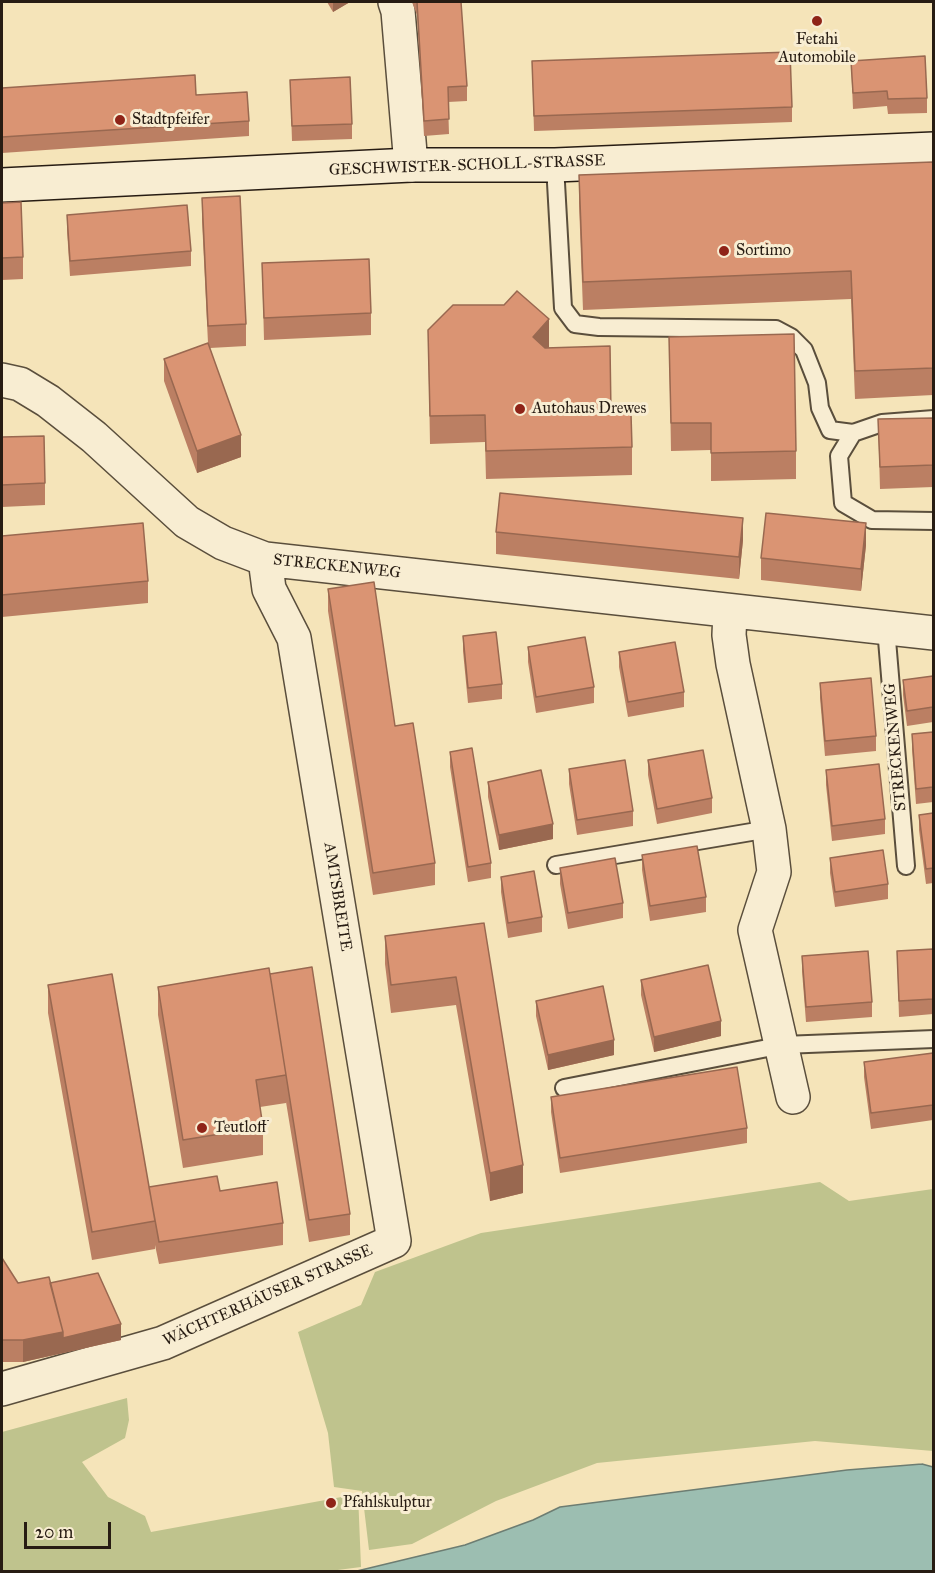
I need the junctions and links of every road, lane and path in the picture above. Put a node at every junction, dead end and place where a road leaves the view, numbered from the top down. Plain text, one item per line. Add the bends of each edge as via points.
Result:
1 (395, 2) edge
2 (933, 149) edge
3 (411, 165) junction
4 (555, 165) junction
5 (2, 185) edge
6 (2, 380) edge
7 (933, 419) edge
8 (853, 433) junction
9 (933, 521) edge
10 (265, 559) junction
11 (730, 612) junction
12 (886, 628) junction
13 (933, 633) edge
14 (769, 829) junction
15 (556, 865) dead end
16 (906, 866) dead end
17 (933, 1039) edge
18 (783, 1045) junction
19 (564, 1088) dead end
20 (794, 1097) dead end
21 (393, 1241) joint
22 (2, 1389) edge

1 - 3 street
2 - 4 street, GESCHWISTER-SCHOLL-STRASSE
3 - 4 street, GESCHWISTER-SCHOLL-STRASSE
3 - 5 street, GESCHWISTER-SCHOLL-STRASSE
4 - 8 lane via 563,308 575,324 776,329 804,350 830,430
6 - 10 street, STRECKENWEG via 20,384 48,401 94,437 187,522 223,543
7 - 8 lane via 882,423
8 - 9 lane via 839,456 843,503 872,520
10 - 11 street, STRECKENWEG
10 - 21 street, AMTSBREITE via 269,588 294,638
11 - 12 street, STRECKENWEG
11 - 14 street via 733,664
12 - 13 street, STRECKENWEG
12 - 16 lane, STRECKENWEG
14 - 15 lane
14 - 18 street via 774,872 755,930
17 - 18 lane
18 - 19 lane
18 - 20 street
21 - 22 street, WÄCHTERHÄUSER STRASSE via 163,1343

